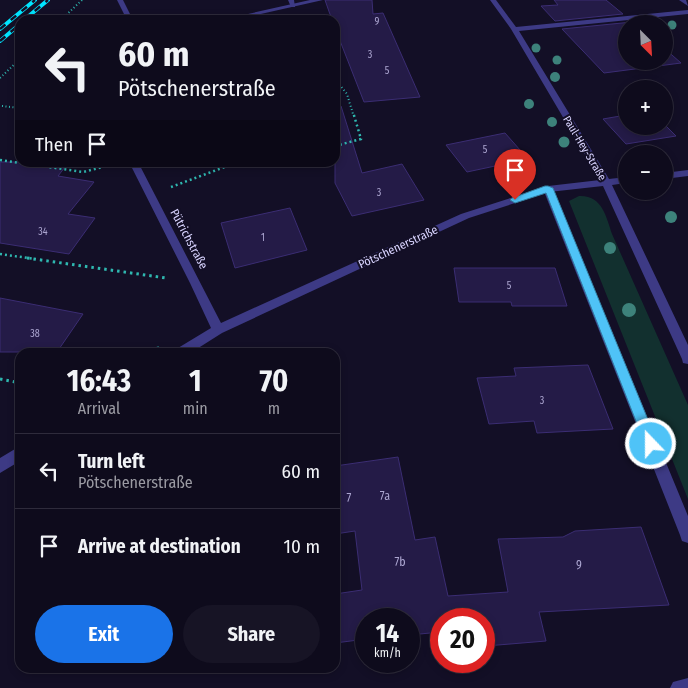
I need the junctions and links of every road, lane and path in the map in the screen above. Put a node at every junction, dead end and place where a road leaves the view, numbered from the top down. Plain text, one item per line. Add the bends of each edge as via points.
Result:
1 (82, 0) edge
2 (120, 0) edge
3 (320, 0) edge
4 (493, 0) edge
5 (682, 0) edge
6 (292, 3) edge
7 (688, 4) edge
8 (688, 12) edge
9 (66, 15) edge
10 (128, 15) edge
11 (244, 15) edge
12 (514, 29) junction
13 (15, 64) edge
14 (0, 78) edge
15 (340, 85) edge
16 (2, 106) dead end
17 (15, 107) edge
18 (340, 145) edge
19 (0, 160) edge
20 (15, 162) edge
21 (48, 167) edge
22 (104, 167) edge
23 (136, 167) edge
24 (225, 167) edge
25 (688, 173) edge
26 (673, 175) edge
27 (618, 181) edge
28 (606, 182) junction
29 (548, 188) junction
30 (150, 195) junction
31 (0, 254) edge
32 (196, 283) junction
33 (218, 330) junction
34 (194, 345) junction
35 (156, 348) edge
36 (189, 348) edge
37 (688, 359) edge
38 (0, 379) edge
39 (15, 382) edge
40 (15, 456) edge
41 (0, 466) edge
42 (688, 535) edge
43 (688, 687) edge
44 (679, 688) edge

1 - 9 path
2 - 10 street
3 - 6 street
4 - 12 street, Paul-Hey-Straße
5 - 7 street
6 - 11 street
8 - 12 street
12 - 28 street, Paul-Hey-Straße
13 - 14 path
15 - 18 path via 347,94 360,139
16 - 17 path
19 - 20 path
21 - 22 path via 83,172
23 - 30 street, Pütrichstraße
24 - 30 path
25 - 26 street
27 - 28 street, Pötschenerstraße
28 - 29 street, Pötschenerstraße
28 - 37 street, Paul-Hey-Straße
29 - 33 street, Pötschenerstraße via 465,216
29 - 42 street
30 - 32 street, Pütrichstraße
31 - 32 path
32 - 33 street, Pütrichstraße
33 - 34 street, Pötschenerstraße
34 - 35 path
34 - 36 street, Pötschenerstraße
38 - 39 path
40 - 41 street
43 - 44 street

